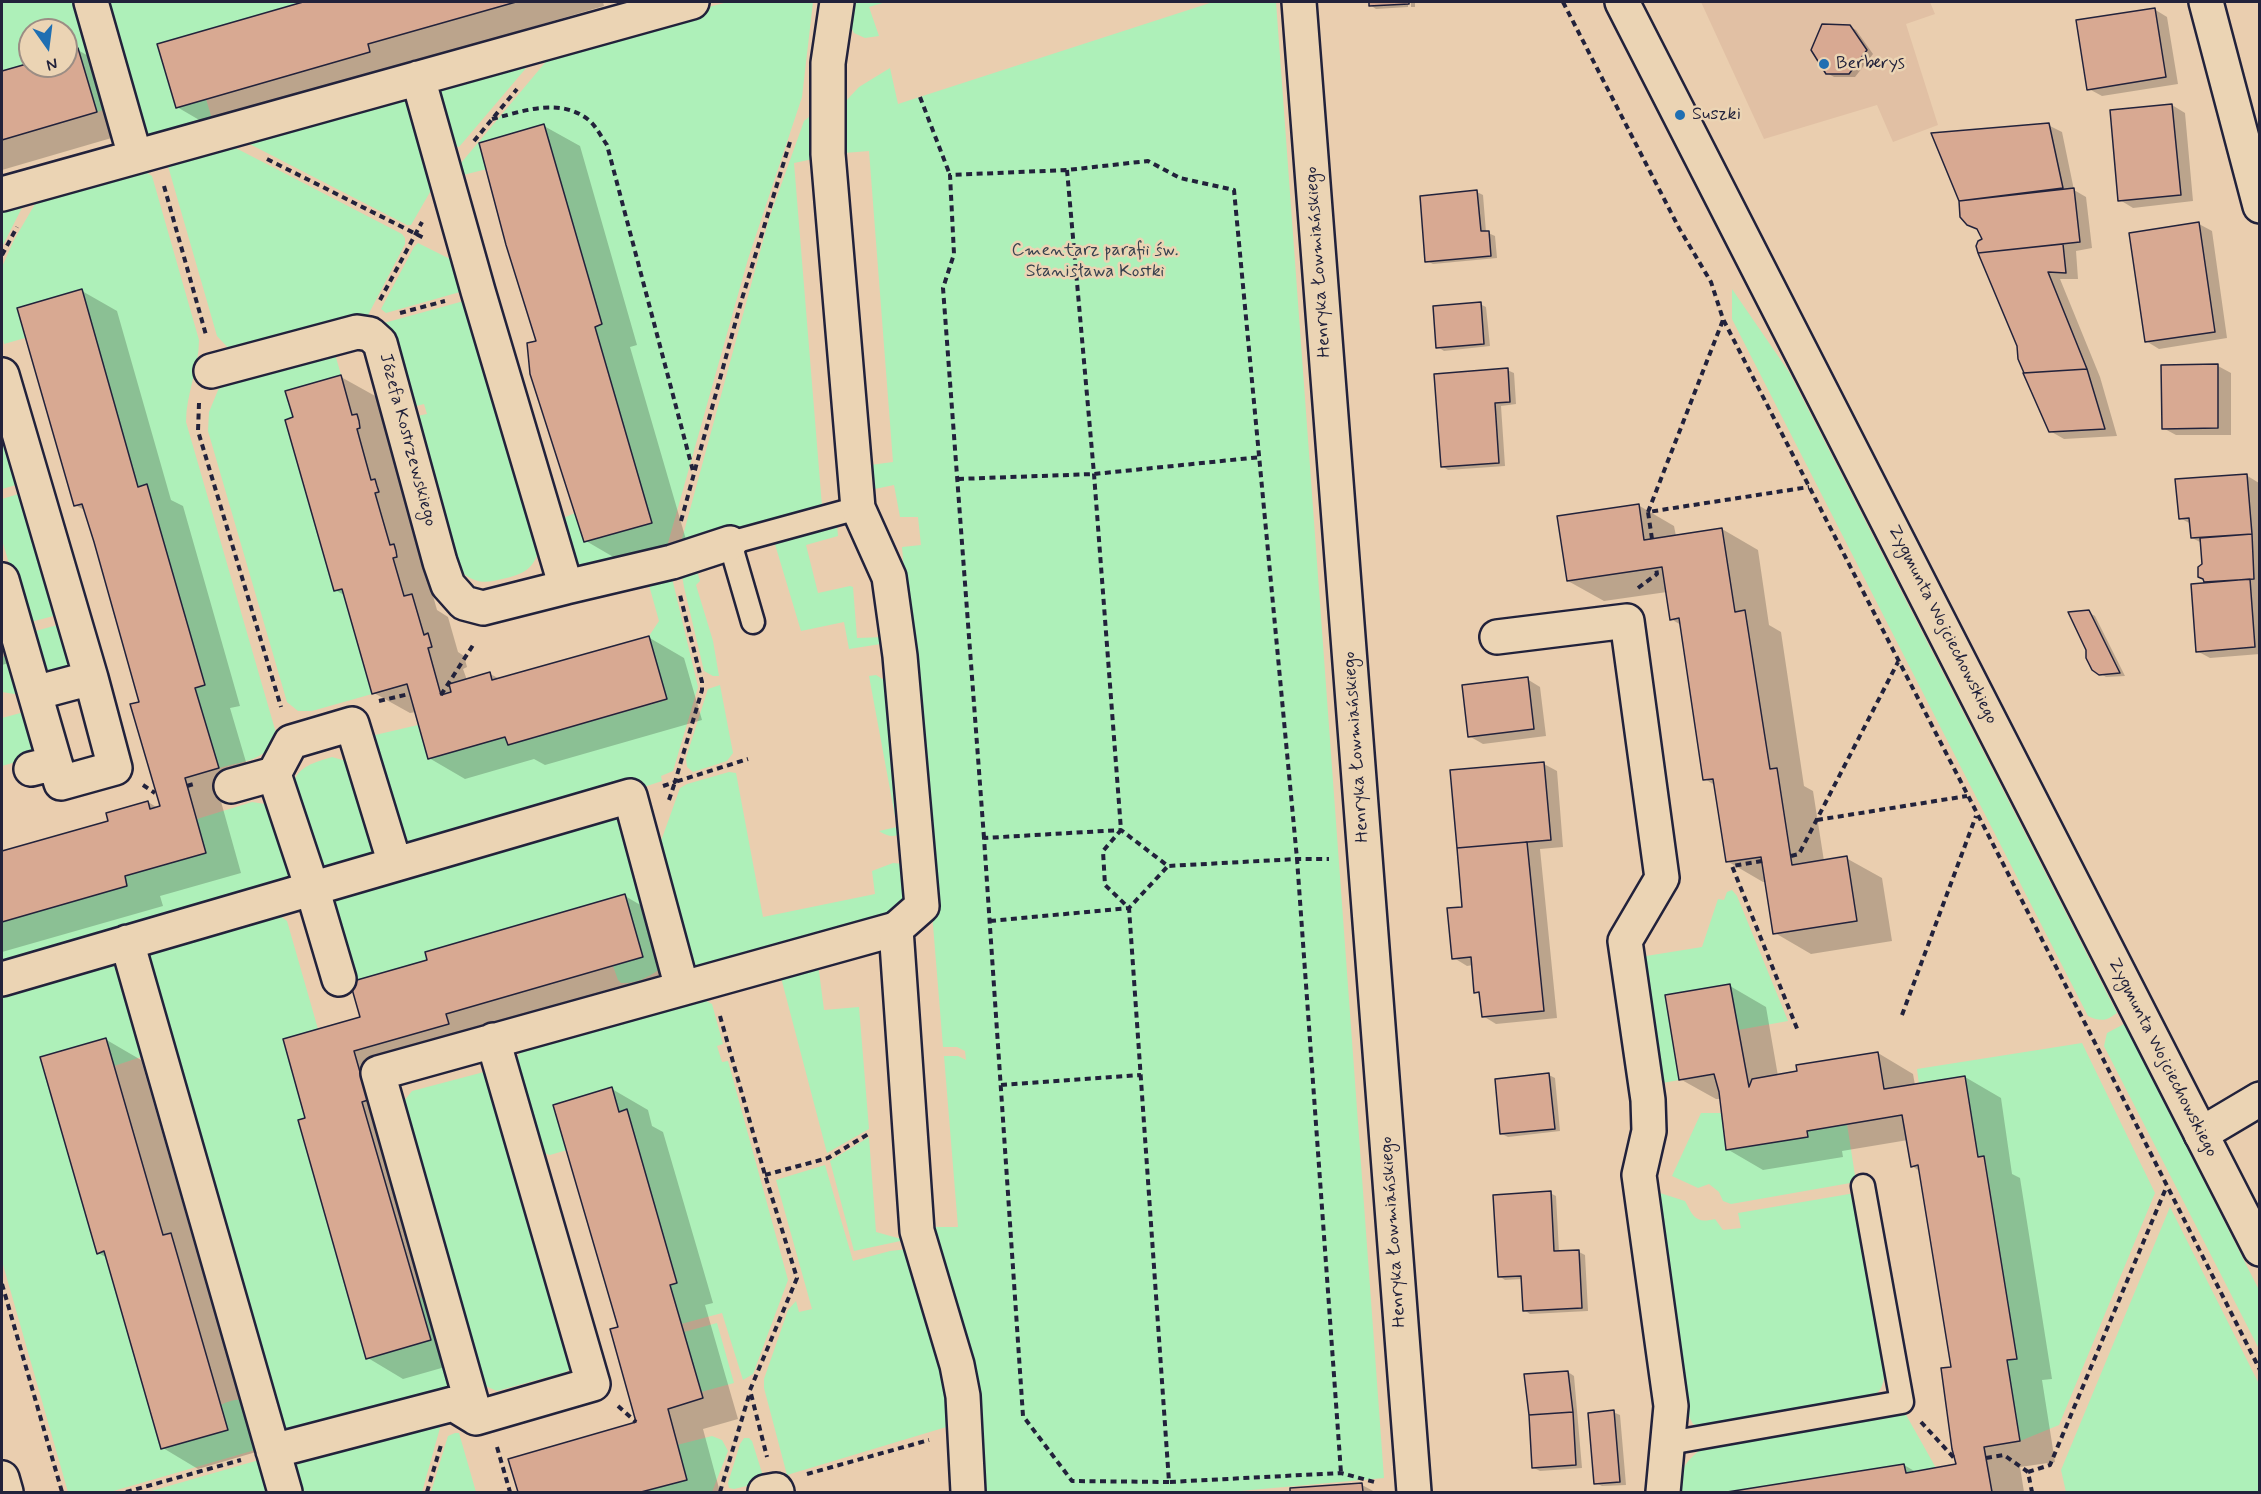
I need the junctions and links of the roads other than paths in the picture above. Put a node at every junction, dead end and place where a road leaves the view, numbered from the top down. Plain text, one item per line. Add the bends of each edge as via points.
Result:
1 (92, 2) edge
2 (693, 2) edge
3 (837, 2) edge
4 (1299, 2) edge
5 (1622, 2) edge
6 (2206, 2) edge
7 (418, 78) junction
8 (145, 154) junction
9 (2, 194) edge
10 (2259, 206) edge
11 (211, 372) road end
12 (2, 375) edge
13 (858, 508) junction
14 (730, 543) junction
15 (2, 580) edge
16 (566, 587) junction
17 (753, 622) dead end
18 (1497, 637) dead end
19 (91, 678) junction
20 (35, 693) junction
21 (274, 774) junction
22 (231, 786) dead end
23 (395, 864) junction
24 (312, 888) junction
25 (896, 929) junction
26 (127, 942) junction
27 (339, 979) dead end
28 (2, 980) edge
29 (696, 984) junction
30 (493, 1041) junction
31 (2259, 1099) edge
32 (2201, 1134) junction
33 (1863, 1186) dead end
34 (2259, 1249) edge
35 (472, 1412) junction
36 (1668, 1443) junction
37 (273, 1451) junction
38 (2, 1478) edge
39 (6, 1492) edge
40 (285, 1492) edge
41 (968, 1492) edge
42 (1414, 1492) edge
43 (1663, 1492) edge

1 - 8 street
2 - 7 street
3 - 13 street via 828,63 828,154
4 - 42 street, Henryka Łowmiańskiego
5 - 32 street, Zygmunta Wojciechowskiego
6 - 10 street
7 - 8 street
7 - 16 street
8 - 9 street
11 - 16 street, Józefa Kostrzewskiego via 357,332 370,334 380,343 448,585 464,603 483,608
12 - 19 street
13 - 14 lane
13 - 25 street via 889,577 900,656 922,906
14 - 16 street, Józefa Kostrzewskiego via 672,562
14 - 17 lane
15 - 20 street
18 - 36 street via 1627,621 1662,878 1624,940 1648,1100 1649,1131 1639,1175 1671,1406
19 - 20 street
19 - 20 street via 115,768 61,783 43,766
21 - 22 street
21 - 23 street via 291,742 352,724
21 - 24 street
23 - 24 street
23 - 29 street via 630,796
24 - 26 street
24 - 27 street
25 - 29 street
25 - 41 street via 917,1231 957,1365 963,1396
26 - 28 street
26 - 37 street
29 - 30 street
30 - 35 street via 378,1073
30 - 35 street via 593,1384
31 - 32 street
32 - 34 street, Zygmunta Wojciechowskiego
33 - 36 lane via 1902,1402
35 - 37 street
36 - 43 street
37 - 40 street
38 - 39 street

